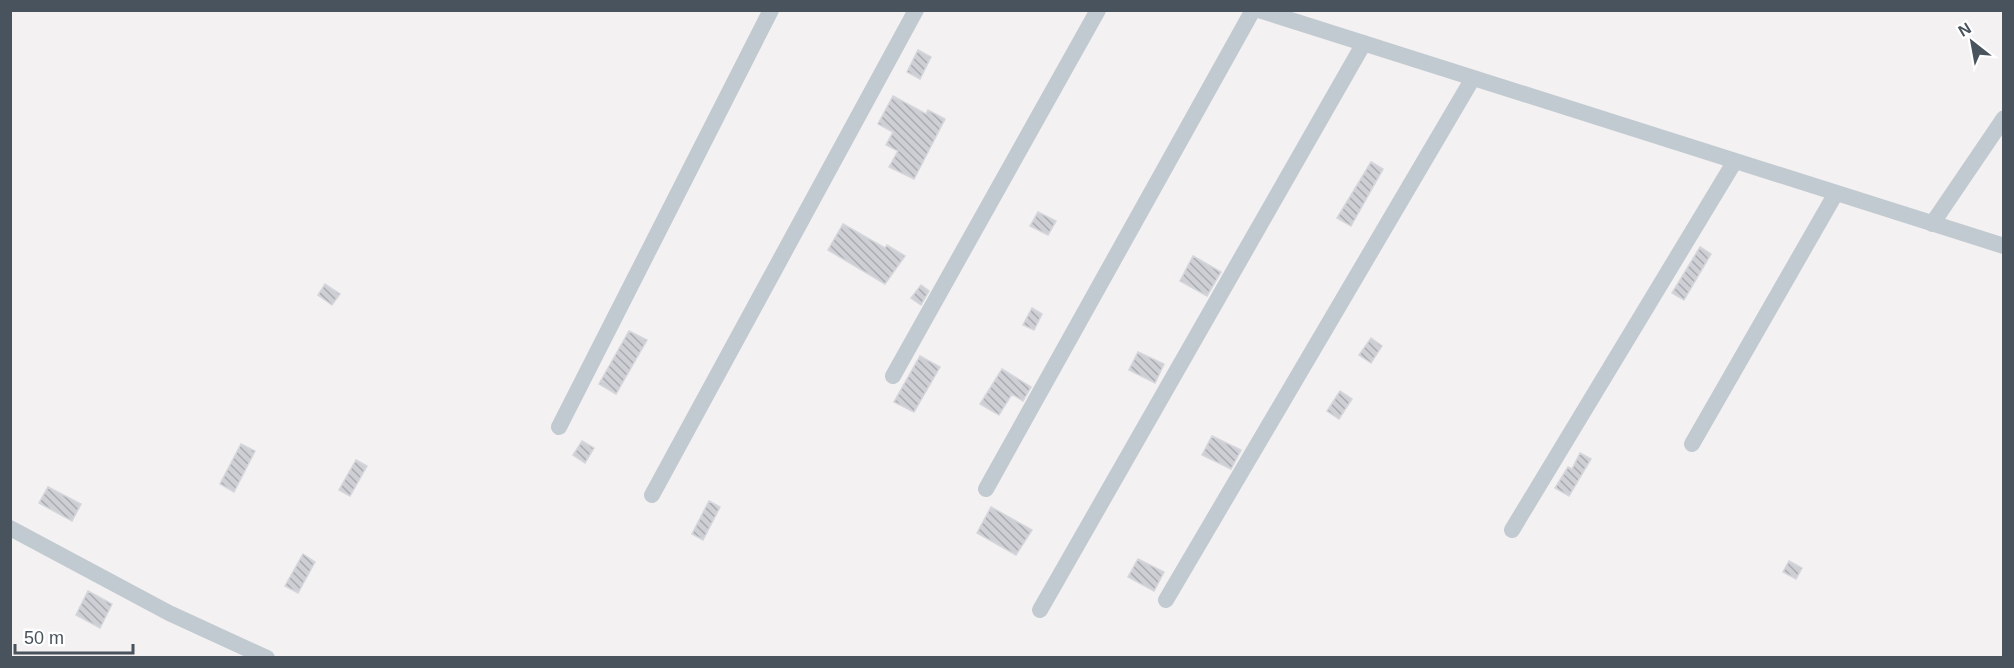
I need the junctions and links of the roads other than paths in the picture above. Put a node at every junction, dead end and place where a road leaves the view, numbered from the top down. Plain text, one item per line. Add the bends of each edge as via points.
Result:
1 (771, 10) edge
2 (916, 10) edge
3 (1098, 10) edge
4 (1259, 11) edge
5 (1364, 44) junction
6 (1473, 78) junction
7 (2004, 118) edge
8 (1735, 161) junction
9 (1836, 193) junction
10 (1932, 224) junction
11 (2004, 246) edge
12 (893, 376) dead end
13 (559, 427) dead end
14 (1692, 444) dead end
15 (986, 489) dead end
16 (652, 495) dead end
17 (10, 528) edge
18 (1512, 530) dead end
19 (1166, 600) dead end
20 (1040, 610) dead end
21 (267, 657) edge

1 - 13 street
2 - 16 street
3 - 12 street
4 - 5 street
4 - 15 street
5 - 6 street
5 - 20 street
6 - 8 street
6 - 19 street
7 - 10 street
8 - 9 street
8 - 18 street
9 - 10 street
9 - 14 street
10 - 11 street
17 - 21 street via 169,613

